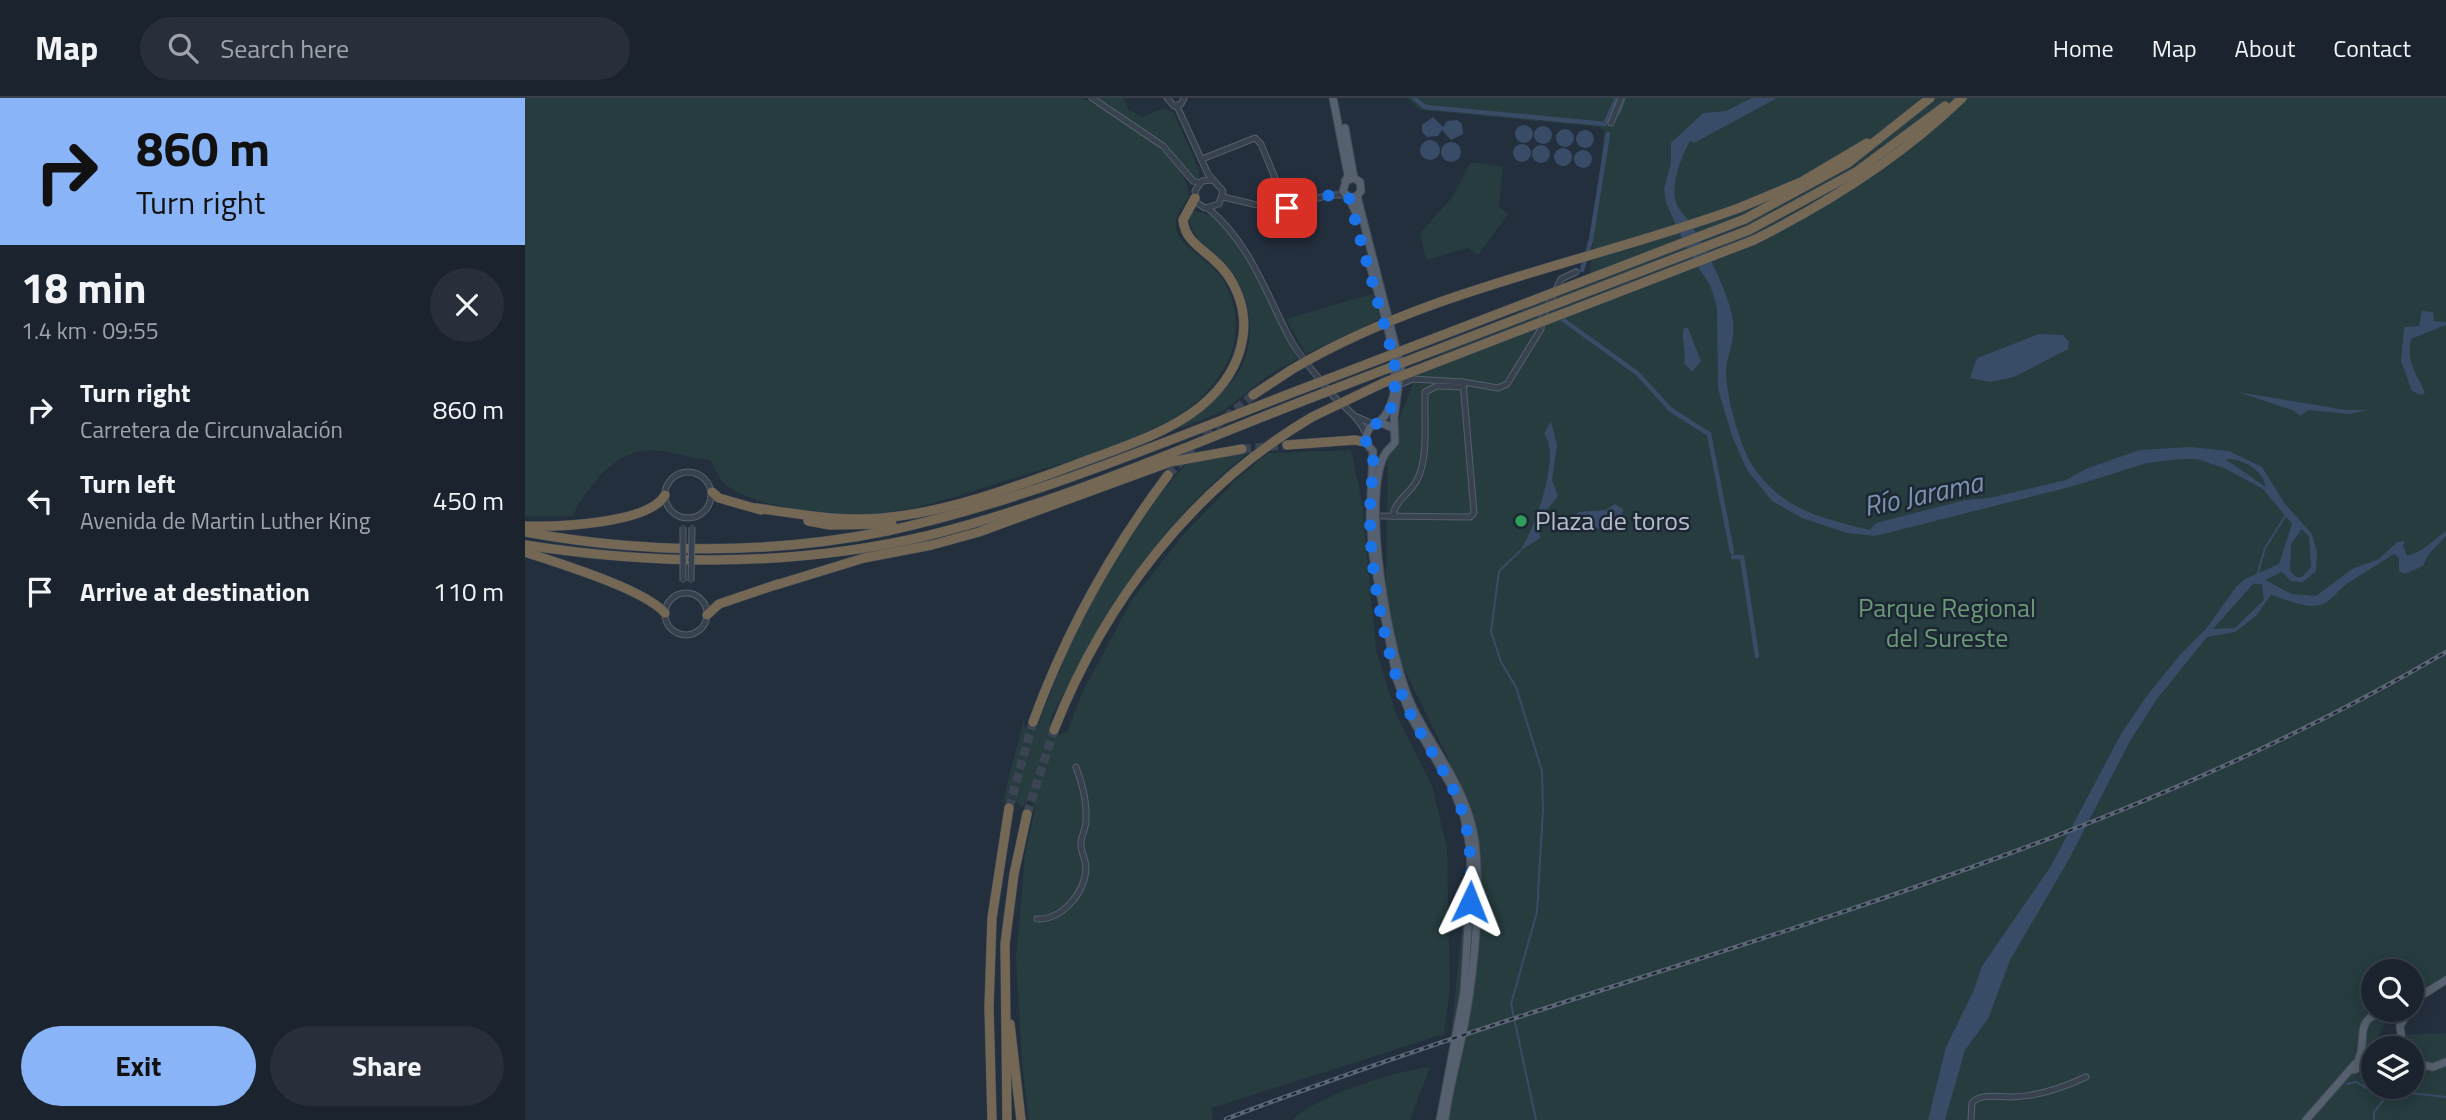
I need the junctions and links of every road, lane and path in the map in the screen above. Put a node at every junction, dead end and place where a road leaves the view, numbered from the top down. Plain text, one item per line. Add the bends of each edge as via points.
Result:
1 (1092, 98) edge
2 (1167, 98) edge
3 (1184, 98) edge
4 (1336, 98) edge
5 (1621, 98) edge
6 (1930, 98) edge
7 (1955, 98) edge
8 (1962, 98) edge
9 (1180, 107) junction
10 (1611, 123) dead end
11 (1892, 128) junction
12 (1202, 159) junction
13 (1205, 167) junction
14 (1183, 169) junction
15 (1354, 178) junction
16 (1213, 180) junction
17 (1201, 182) junction
18 (1348, 191) junction
19 (1195, 195) junction
20 (1223, 197) junction
21 (1216, 206) junction
22 (1287, 208) junction
23 (1209, 209) junction
24 (1219, 217) junction
25 (1576, 272) dead end
26 (1401, 368) junction
27 (1413, 379) junction
28 (1401, 384) junction
29 (1464, 385) junction
30 (1253, 395) tunnel mouth
31 (1354, 416) junction
32 (1376, 423) junction
33 (1393, 428) junction
34 (1366, 439) junction
35 (1287, 445) tunnel mouth
36 (1242, 449) tunnel mouth
37 (1373, 451) junction
38 (1386, 452) junction
39 (1168, 475) tunnel mouth
40 (712, 492) junction
41 (665, 495) junction
42 (755, 508) junction
43 (679, 516) junction
44 (697, 516) junction
45 (1377, 516) junction
46 (1393, 516) junction
47 (928, 521) junction
48 (525, 526) edge
49 (525, 532) edge
50 (890, 543) junction
51 (525, 545) edge
52 (525, 552) edge
53 (776, 585) junction
54 (678, 595) junction
55 (695, 596) junction
56 (665, 613) junction
57 (707, 615) junction
58 (1033, 722) tunnel mouth
59 (1054, 730) tunnel mouth
60 (1076, 767) dead end
61 (1009, 808) tunnel mouth
62 (1027, 814) tunnel mouth
63 (1037, 919) dead end
64 (1005, 944) junction
65 (2446, 980) edge
66 (2424, 996) edge
67 (2397, 1022) edge
68 (2402, 1022) edge
69 (2400, 1026) junction
70 (2400, 1036) edge
71 (2361, 1054) edge
72 (2361, 1060) edge
73 (2446, 1062) edge
74 (2356, 1063) junction
75 (2424, 1065) edge
76 (2361, 1067) edge
77 (2344, 1076) junction
78 (2086, 1077) dead end
79 (991, 1117) edge
80 (1007, 1120) edge
81 (1021, 1120) edge
82 (1441, 1120) edge
83 (1971, 1120) edge
84 (2306, 1120) edge

1 - 14 street via 1154,139
2 - 9 street
3 - 9 street
4 - 15 main road
4 - 18 main road
5 - 10 street
6 - 11 highway
7 - 50 highway, bridge via 1856,172 1749,230 1013,510
8 - 59 highway, bridge via 1861,179 1754,240 1384,383 1279,436 1234,471 1167,539 1101,634
9 - 12 street
11 - 30 highway, bridge via 1801,182 1739,208 1431,307 1353,337
11 - 47 highway, bridge via 1848,163 1745,219 1051,484
12 - 13 street
12 - 22 street via 1255,138
13 - 16 street
13 - 17 street
14 - 17 street via 1193,181
14 - 19 street
15 - 18 main road
15 - 18 main road via 1362,186
16 - 17 street
16 - 20 street via 1221,186
17 - 19 street
18 - 22 street
18 - 26 main road
18 - 32 main road via 1394,360 1394,396 1388,413
19 - 23 street via 1200,205
19 - 42 highway via 1183,220 1187,234 1228,275 1239,296 1244,333 1228,377 1192,413 1136,441 1049,474 925,510 858,519
20 - 21 street
20 - 22 street
21 - 23 street
21 - 24 street
23 - 24 street
24 - 31 street via 1266,283 1300,353
25 - 29 street via 1561,279 1541,329 1507,384 1498,388
26 - 27 street
26 - 28 main road
27 - 28 street
27 - 29 street
28 - 33 main road
29 - 46 street via 1425,392 1420,471 1394,507
29 - 46 street via 1474,513 1470,517
31 - 32 street
31 - 34 street
32 - 33 main road
32 - 34 main road
33 - 38 main road via 1395,442
34 - 35 highway
34 - 37 main road
36 - 53 highway via 1170,462 978,532 864,558
37 - 38 main road
37 - 82 main road via 1373,556 1397,680 1412,717 1453,789 1470,848 1464,992
38 - 45 main road
39 - 58 highway via 1124,535 1090,593 1058,656
40 - 41 street via 698,473 683,472 670,480
40 - 42 highway
40 - 44 street via 707,509
41 - 43 street via 669,508
41 - 48 highway via 655,506 605,520
42 - 47 highway via 830,525
43 - 44 street
43 - 54 street, bridge via 684,527 683,581
44 - 55 street, bridge via 692,527
45 - 46 street
45 - 82 main road via 1381,579 1402,678 1412,708 1461,791 1475,841 1469,994
47 - 49 highway via 832,540 733,548 614,545
50 - 51 highway via 699,562
50 - 53 highway
52 - 56 highway via 638,596
53 - 57 highway via 719,604
54 - 55 street
54 - 56 street
55 - 57 street
56 - 57 street via 670,628 687,635 699,631
60 - 63 street via 1086,822 1080,845 1086,868 1083,881 1061,913
61 - 79 highway via 992,918
62 - 64 highway
64 - 80 highway
64 - 81 highway
65 - 66 main road
67 - 69 main road
68 - 69 main road
69 - 70 main road
71 - 74 main road
72 - 74 main road
73 - 75 main road
74 - 77 main road
76 - 77 main road
77 - 84 main road
78 - 83 street via 2030,1095 1979,1097 1972,1103

